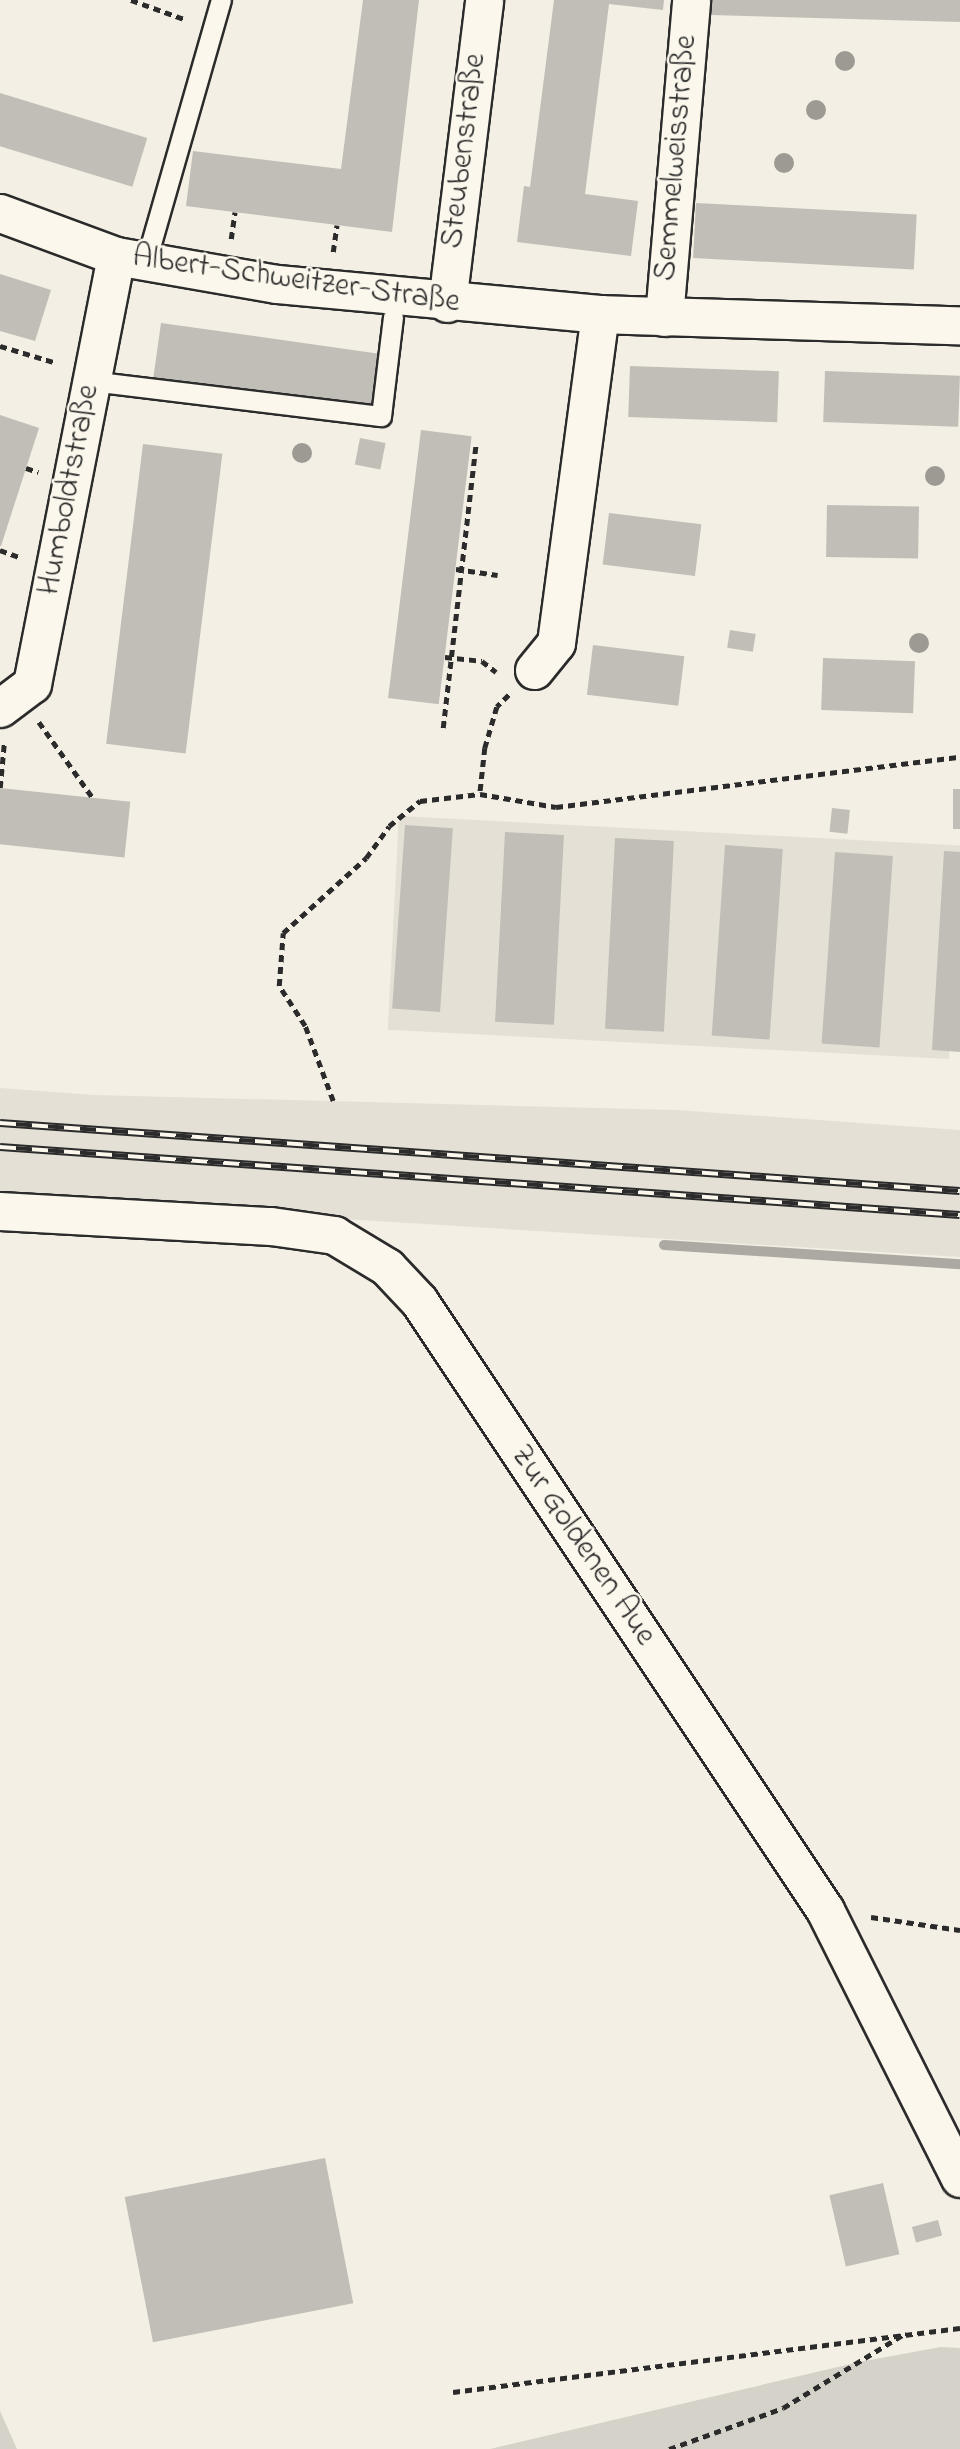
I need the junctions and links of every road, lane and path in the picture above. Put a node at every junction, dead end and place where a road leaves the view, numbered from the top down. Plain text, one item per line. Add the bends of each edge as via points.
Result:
1 (131, 0) edge
2 (221, 0) edge
3 (484, 0) edge
4 (691, 0) edge
5 (211, 28) junction
6 (234, 212) dead end
7 (0, 213) edge
8 (337, 225) dead end
9 (229, 252) dead end
10 (333, 257) dead end
11 (131, 258) junction
12 (447, 303) junction
13 (600, 314) junction
14 (393, 317) dead end
15 (664, 317) junction
16 (960, 325) edge
17 (0, 346) edge
18 (77, 373) junction
19 (476, 444) dead end
20 (456, 569) dead end
21 (464, 570) junction
22 (498, 575) dead end
23 (445, 657) dead end
24 (452, 658) junction
25 (526, 679) junction
26 (12, 720) edge
27 (443, 728) dead end
28 (960, 757) edge
29 (1, 788) edge
30 (480, 794) junction
31 (93, 798) dead end
32 (333, 1101) dead end
33 (0, 1211) edge
34 (825, 1910) junction
35 (960, 1930) edge
36 (960, 2178) edge
37 (960, 2328) edge
38 (907, 2332) junction
39 (453, 2392) dead end
40 (669, 2449) edge

1 - 5 path
2 - 5 lane
3 - 12 street, Steubenstraße
4 - 15 street, Semmelweisstraße
5 - 11 lane
6 - 9 path
7 - 11 street, Albert-Schweitzer-Straße
8 - 10 path
11 - 12 street, Albert-Schweitzer-Straße via 276,284
11 - 18 street, Humboldtstraße
12 - 13 street, Albert-Schweitzer-Straße
13 - 15 street, Albert-Schweitzer-Straße
13 - 25 street via 556,643
14 - 18 lane via 381,416
15 - 16 street, Albert-Schweitzer-Straße
17 - 18 path
18 - 26 street, Humboldtstraße via 32,684
19 - 21 path
20 - 21 path
21 - 22 path
21 - 24 path
23 - 24 path
24 - 25 path via 482,661
24 - 27 path
25 - 30 path via 498,707 485,748
26 - 29 path
26 - 31 path
28 - 30 path via 605,804 556,807
30 - 32 path via 420,801 389,826 366,858 284,933 279,986 305,1026
33 - 34 street, Zur Goldenen Aue via 284,1227 334,1235 387,1266 419,1301
34 - 35 path
34 - 36 street, Zur Goldenen Aue
37 - 38 path
38 - 39 path
38 - 40 path via 783,2408

